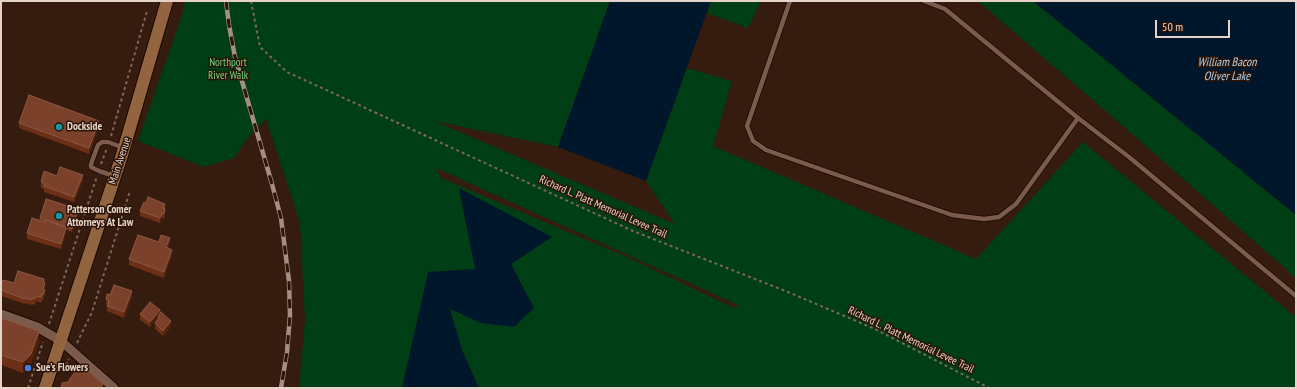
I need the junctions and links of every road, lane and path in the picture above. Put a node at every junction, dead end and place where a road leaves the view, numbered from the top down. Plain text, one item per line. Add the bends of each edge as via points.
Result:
1 (167, 1) edge
2 (251, 1) edge
3 (790, 1) edge
4 (924, 1) edge
5 (147, 11) dead end
6 (1078, 118) junction
7 (108, 142) junction
8 (124, 148) junction
9 (99, 171) junction
10 (115, 176) junction
11 (130, 191) dead end
12 (1296, 296) edge
13 (1, 314) edge
14 (46, 333) junction
15 (61, 341) junction
16 (73, 352) junction
17 (64, 371) dead end
18 (28, 388) edge
19 (45, 388) edge
20 (114, 388) edge
21 (990, 388) edge

1 - 8 main road, Main Avenue
2 - 21 path, Richard L. Platt Memorial Levee Trail via 260,47 287,72 633,231 875,329
3 - 6 lane via 747,126 753,141 766,150 952,215 984,219 999,217 1016,204
4 - 6 lane via 945,8
5 - 7 path
6 - 12 lane via 1129,157
7 - 8 lane
7 - 9 path
7 - 9 lane via 98,145 91,164 91,167
8 - 10 main road, Main Avenue
9 - 10 lane
9 - 14 path
10 - 15 main road, Main Avenue
11 - 16 path via 92,312
13 - 14 street via 37,327
14 - 15 street
14 - 18 path
15 - 16 street
15 - 19 main road, Main Avenue
16 - 17 path
16 - 20 street

